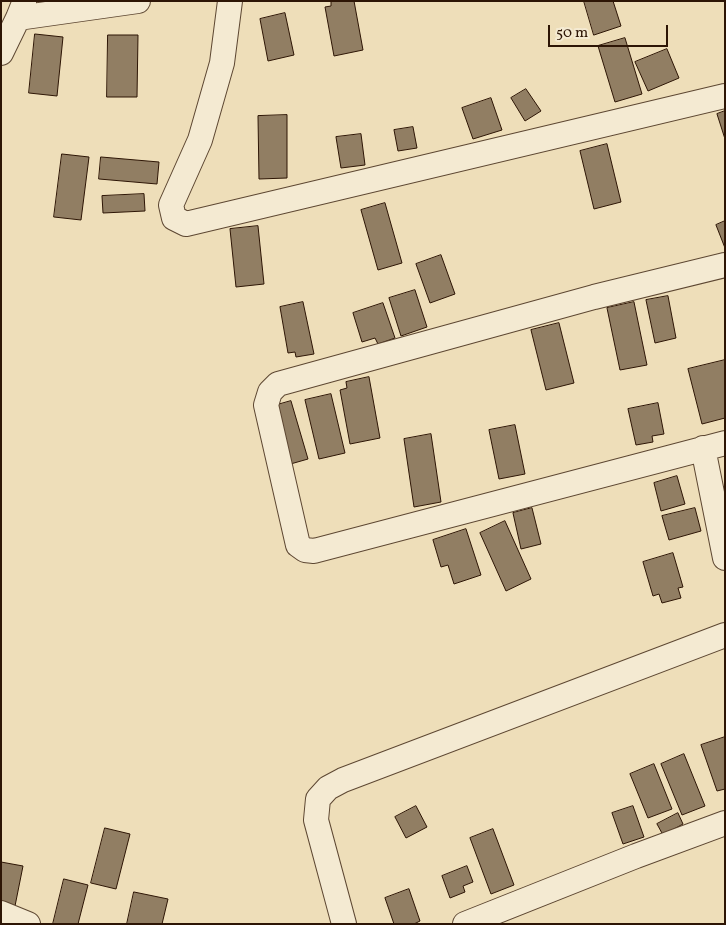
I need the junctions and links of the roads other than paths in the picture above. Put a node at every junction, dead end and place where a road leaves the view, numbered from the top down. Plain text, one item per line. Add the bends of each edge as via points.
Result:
1 (138, 1) edge
2 (230, 1) edge
3 (21, 10) edge
4 (1, 53) edge
5 (725, 96) edge
6 (725, 265) edge
7 (714, 446) edge
8 (725, 558) edge
9 (725, 635) edge
10 (725, 823) edge
11 (1, 913) edge
12 (28, 924) edge
13 (344, 924) edge
14 (465, 924) edge

1 - 3 street
2 - 5 street via 222,63 200,140 171,205 174,218 186,224
3 - 4 street
6 - 7 street via 278,384 270,392 266,405 298,545 305,550
7 - 8 street
9 - 13 street via 352,776 328,788 318,799 316,820
10 - 14 street
11 - 12 street

